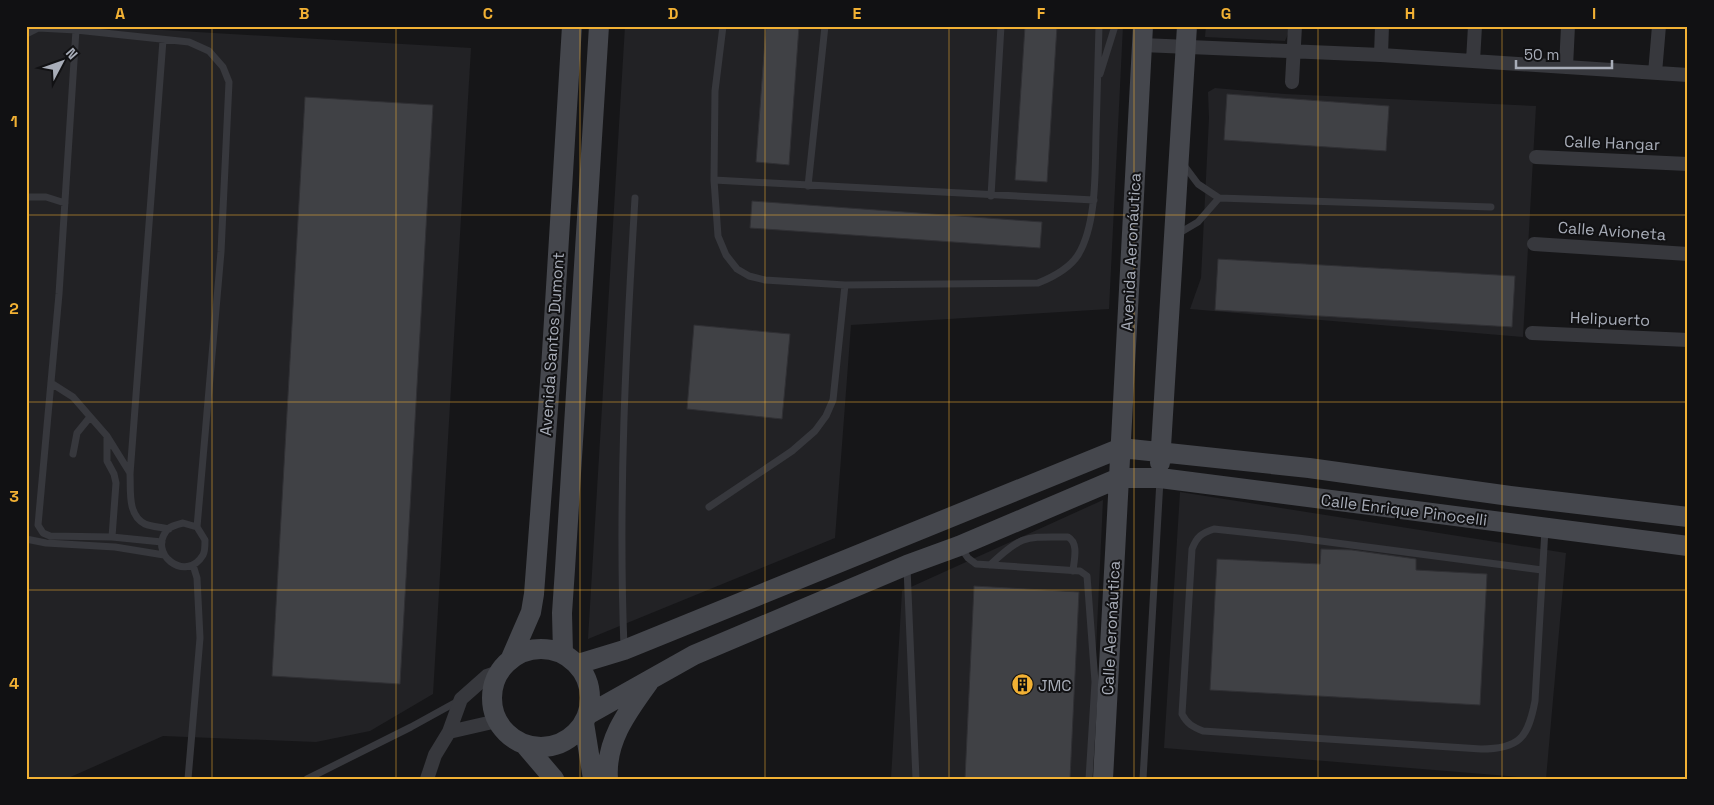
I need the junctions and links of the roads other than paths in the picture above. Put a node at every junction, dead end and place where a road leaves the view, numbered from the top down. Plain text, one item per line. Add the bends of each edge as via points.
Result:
1 (572, 26) edge
2 (599, 26) edge
3 (723, 26) edge
4 (825, 26) edge
5 (1001, 26) edge
6 (1099, 26) edge
7 (1115, 26) edge
8 (1187, 26) edge
9 (1295, 26) edge
10 (1382, 26) edge
11 (1475, 26) edge
12 (1568, 26) edge
13 (1659, 26) edge
14 (76, 30) junction
15 (26, 34) edge
16 (1143, 35) edge
17 (163, 40) junction
18 (1186, 46) junction
19 (1293, 51) junction
20 (1381, 55) junction
21 (1472, 61) junction
22 (1566, 67) junction
23 (1655, 73) junction
24 (1688, 75) edge
25 (1098, 82) junction
26 (1292, 82) dead end
27 (1536, 157) dead end
28 (1179, 158) junction
29 (1688, 164) edge
30 (714, 180) junction
31 (808, 186) junction
32 (991, 196) junction
33 (26, 197) edge
34 (635, 198) dead end
35 (1219, 198) junction
36 (1094, 200) junction
37 (65, 204) junction
38 (1491, 207) dead end
39 (1174, 236) junction
40 (1534, 244) dead end
41 (1688, 254) edge
42 (845, 285) junction
43 (1532, 333) dead end
44 (1688, 340) edge
45 (51, 383) junction
46 (90, 417) junction
47 (107, 436) junction
48 (1121, 448) junction
49 (1160, 452) junction
50 (73, 454) dead end
51 (130, 474) junction
52 (1119, 478) junction
53 (1160, 478) junction
54 (709, 507) dead end
55 (1688, 517) edge
56 (197, 527) junction
57 (1545, 528) junction
58 (168, 529) junction
59 (112, 537) junction
60 (26, 539) edge
61 (162, 542) junction
62 (959, 546) junction
63 (1688, 546) edge
64 (164, 555) junction
65 (193, 565) junction
66 (907, 565) junction
67 (990, 565) junction
68 (1542, 570) junction
69 (1073, 571) junction
70 (624, 650) junction
71 (571, 659) junction
72 (505, 665) junction
73 (652, 679) junction
74 (461, 699) junction
75 (586, 719) junction
76 (498, 721) junction
77 (449, 732) junction
78 (525, 745) junction
79 (188, 779) edge
80 (307, 779) edge
81 (427, 779) edge
82 (554, 779) edge
83 (593, 779) edge
84 (608, 779) edge
85 (916, 779) edge
86 (1089, 779) edge
87 (1103, 779) edge
88 (1143, 779) edge

1 - 72 main road, Avenida Santos Dumont via 534,594 531,612
2 - 71 main road, Avenida Santos Dumont via 562,614
3 - 30 lane via 715,91
4 - 31 lane
5 - 32 lane
6 - 25 lane
7 - 25 lane
8 - 18 main road
9 - 19 street
10 - 20 street
11 - 21 street
12 - 22 street
13 - 23 street
14 - 15 lane via 38,28
14 - 17 lane
14 - 37 lane
16 - 18 street
16 - 48 main road, Avenida Aeronáutica
17 - 51 lane
17 - 56 lane via 189,42 209,51 223,67 229,82 220,252
18 - 19 street
18 - 28 main road
19 - 20 street
19 - 26 street
20 - 21 street
21 - 22 street
22 - 23 street
23 - 24 street
25 - 36 lane
27 - 29 street, Calle Hangar
28 - 35 lane via 1198,184
28 - 39 main road
30 - 31 lane
30 - 42 lane via 718,236 726,255 737,269 764,280
31 - 32 lane
32 - 36 lane
33 - 37 lane via 46,197
34 - 70 lane via 624,378 621,572
35 - 38 lane
35 - 39 lane via 1198,222
36 - 42 lane via 1086,238 1078,255 1060,272 1038,283
37 - 45 lane
39 - 49 main road
40 - 41 street, Calle Avioneta
42 - 54 lane via 833,400 826,416 815,431 792,450
43 - 44 street, Helipuerto
45 - 46 lane via 73,397
45 - 59 lane via 38,525 50,536
46 - 47 lane
46 - 50 lane via 77,433
47 - 51 lane
47 - 59 lane via 107,461 116,483
48 - 49 main road, Calle Enrique Pinocelli
48 - 52 main road, Avenida Aeronáutica
48 - 70 main road
49 - 53 main road
49 - 55 main road, Calle Enrique Pinocelli
51 - 58 lane via 131,505 136,516 145,524
52 - 53 main road, Calle Enrique Pinocelli
52 - 62 main road
52 - 87 main road, Calle Aeronáutica
53 - 57 main road, Calle Enrique Pinocelli
53 - 88 lane
56 - 58 lane via 182,523
56 - 65 lane via 206,540 204,555
57 - 63 main road, Calle Enrique Pinocelli
57 - 68 lane
58 - 61 lane
59 - 61 lane
60 - 64 lane
61 - 64 lane
62 - 66 main road
62 - 67 lane via 976,564
64 - 65 lane via 171,563 182,567
65 - 79 lane via 197,578 200,638
66 - 73 main road via 694,655
66 - 85 lane
67 - 69 lane
67 - 69 lane via 1011,545 1024,539 1068,537 1074,544
68 - 68 lane via 1532,718 1518,740 1508,746 1481,749 1203,731 1192,727 1182,714 1192,548 1196,538 1205,532 1214,529 1298,538
69 - 86 lane via 1084,573 1089,582 1096,682
70 - 71 main road
71 - 72 main road via 546,648 528,650
71 - 75 main road via 587,680 591,697
72 - 74 street
72 - 76 main road via 493,687 492,702
73 - 75 main road
73 - 84 main road via 615,736 609,751
74 - 77 street
74 - 80 lane via 411,728
75 - 78 main road via 570,738 552,747
75 - 83 main road
76 - 77 street
76 - 78 main road via 509,735
77 - 81 street via 435,755
78 - 82 main road

